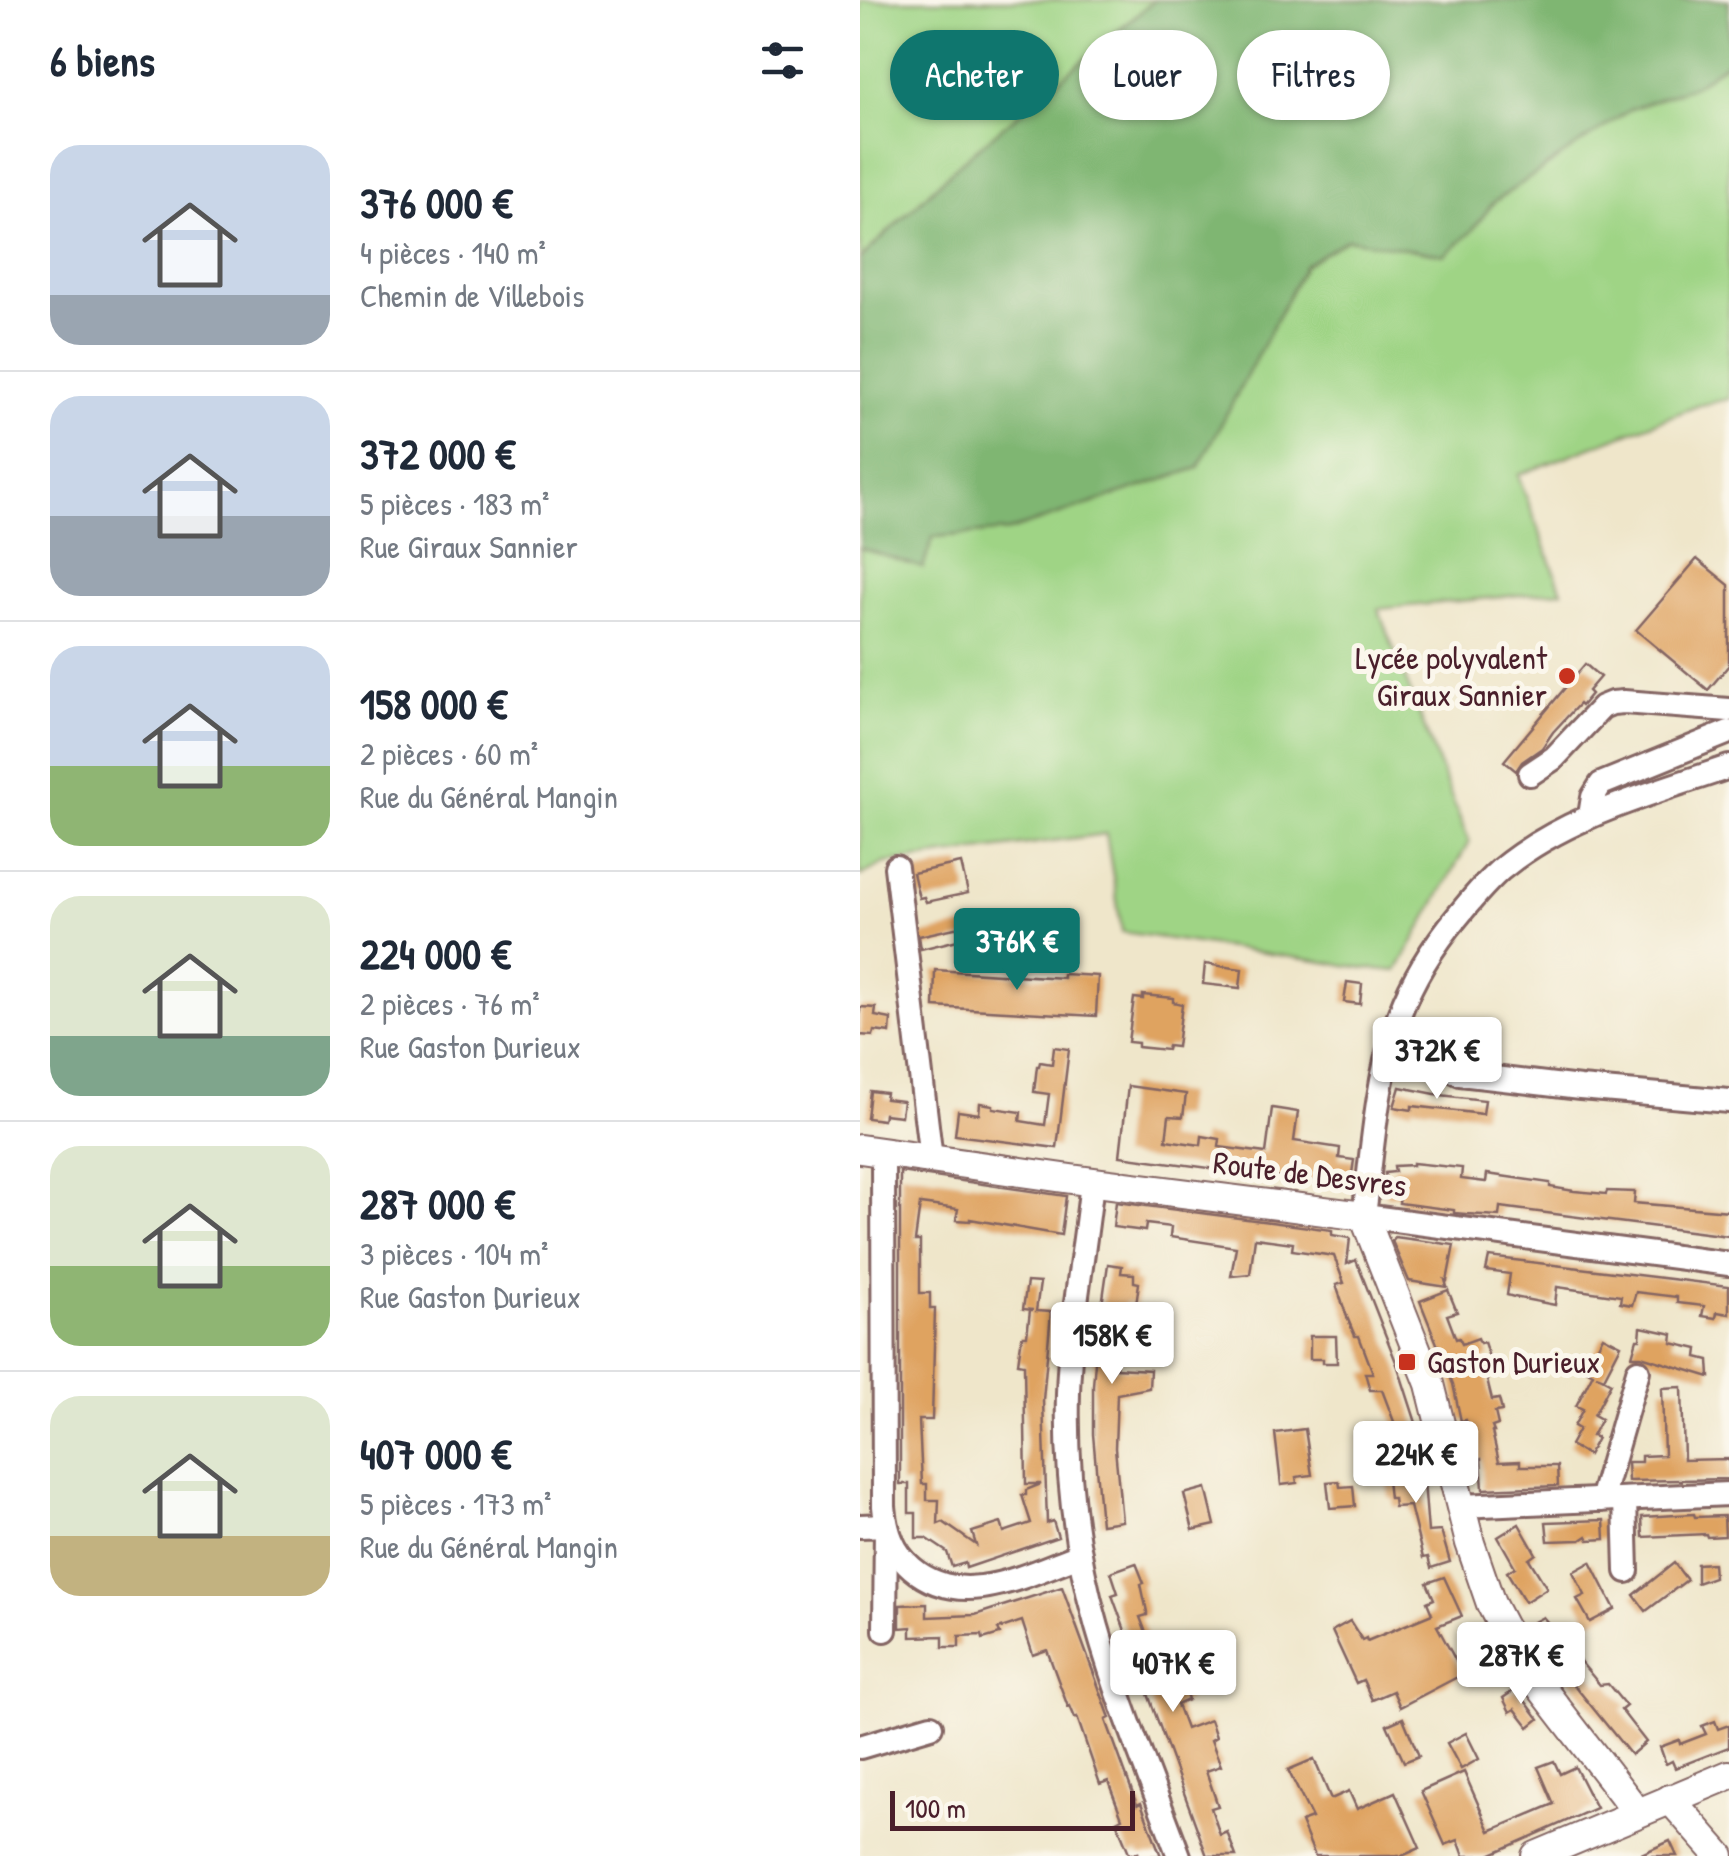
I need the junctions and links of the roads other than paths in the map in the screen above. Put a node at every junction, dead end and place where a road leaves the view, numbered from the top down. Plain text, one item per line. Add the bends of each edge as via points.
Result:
1 (1729, 710) edge
2 (1729, 732) edge
3 (1729, 767) edge
4 (1530, 774) dead end
5 (1590, 816) junction
6 (896, 867) dead end
7 (1395, 1027) junction
8 (1729, 1101) edge
9 (868, 1151) edge
10 (931, 1160) junction
11 (1092, 1181) junction
12 (1364, 1216) junction
13 (1729, 1264) edge
14 (1638, 1371) dead end
15 (1729, 1494) edge
16 (1613, 1499) junction
17 (1461, 1506) junction
18 (886, 1525) junction
19 (860, 1526) edge
20 (1080, 1556) junction
21 (1628, 1570) dead end
22 (885, 1630) dead end
23 (931, 1726) dead end
24 (860, 1747) edge
25 (1729, 1775) edge
26 (1670, 1798) junction
27 (1637, 1812) junction
28 (1179, 1856) edge
29 (1536, 1856) edge
30 (1720, 1856) edge

1 - 4 street via 1612,703
2 - 5 street via 1601,784
3 - 5 street
5 - 7 street via 1490,879 1421,964
6 - 10 street
7 - 8 street via 1428,1037 1445,1066 1460,1074
7 - 12 street
9 - 10 main road, Route de Desvres
9 - 18 street
10 - 11 main road, Route de Desvres
11 - 12 main road, Route de Desvres
11 - 20 street via 1068,1378
12 - 13 street, Route de Desvres
12 - 17 main road via 1430,1384
14 - 16 street
15 - 16 street
16 - 17 street
16 - 21 street
17 - 27 main road via 1502,1627
18 - 19 street
18 - 20 street via 904,1560 947,1587 985,1588
18 - 22 street
20 - 28 street via 1109,1666
23 - 24 street
25 - 26 main road
26 - 27 main road
26 - 30 main road
27 - 29 main road

